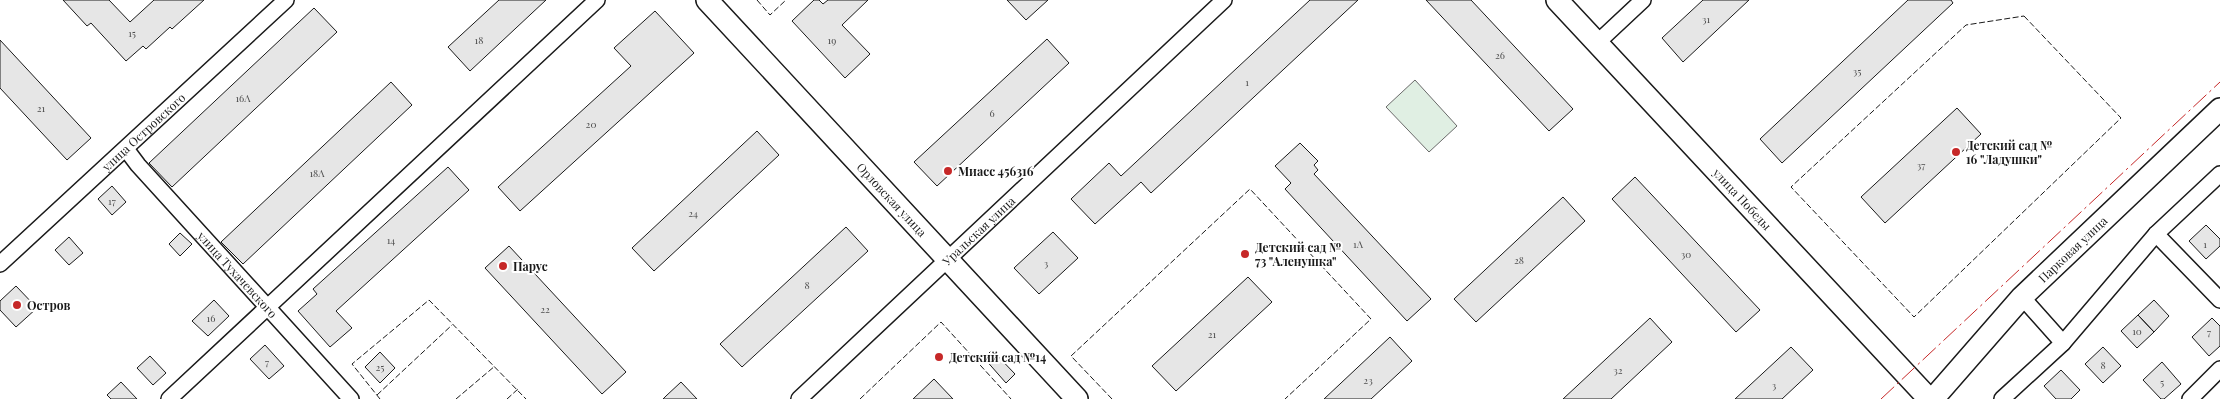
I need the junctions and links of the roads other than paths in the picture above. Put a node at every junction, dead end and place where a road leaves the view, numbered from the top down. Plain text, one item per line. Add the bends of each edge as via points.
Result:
1 (286, 0) edge
2 (597, 0) edge
3 (707, 0) edge
4 (1224, 0) edge
5 (1557, 0) edge
6 (1643, 0) edge
7 (1597, 43) junction
8 (2220, 108) edge
9 (126, 149) junction
10 (2220, 174) edge
11 (2156, 234) junction
12 (948, 259) junction
13 (0, 264) edge
14 (2022, 297) junction
15 (2220, 300) edge
16 (268, 308) junction
17 (2063, 343) junction
18 (2220, 369) edge
19 (169, 399) edge
20 (351, 399) edge
21 (799, 399) edge
22 (1077, 399) edge
23 (1931, 399) edge
24 (2002, 399) edge
25 (2190, 399) edge

1 - 9 street, улица Островского
2 - 16 street
3 - 12 street, Орловская улица
4 - 12 street, Уральская улица
5 - 7 street, улица Победы
6 - 7 street
7 - 23 street, улица Победы
8 - 14 street, Парковая улица
9 - 13 street, улица Островского
9 - 16 street, улица Тухачевского
10 - 11 street
11 - 15 street
11 - 17 street
12 - 21 street, Уральская улица
12 - 22 street, Орловская улица
14 - 17 street
14 - 23 street, Парковая улица
16 - 19 street
16 - 20 street, улица Тухачевского
17 - 24 street
18 - 25 street

